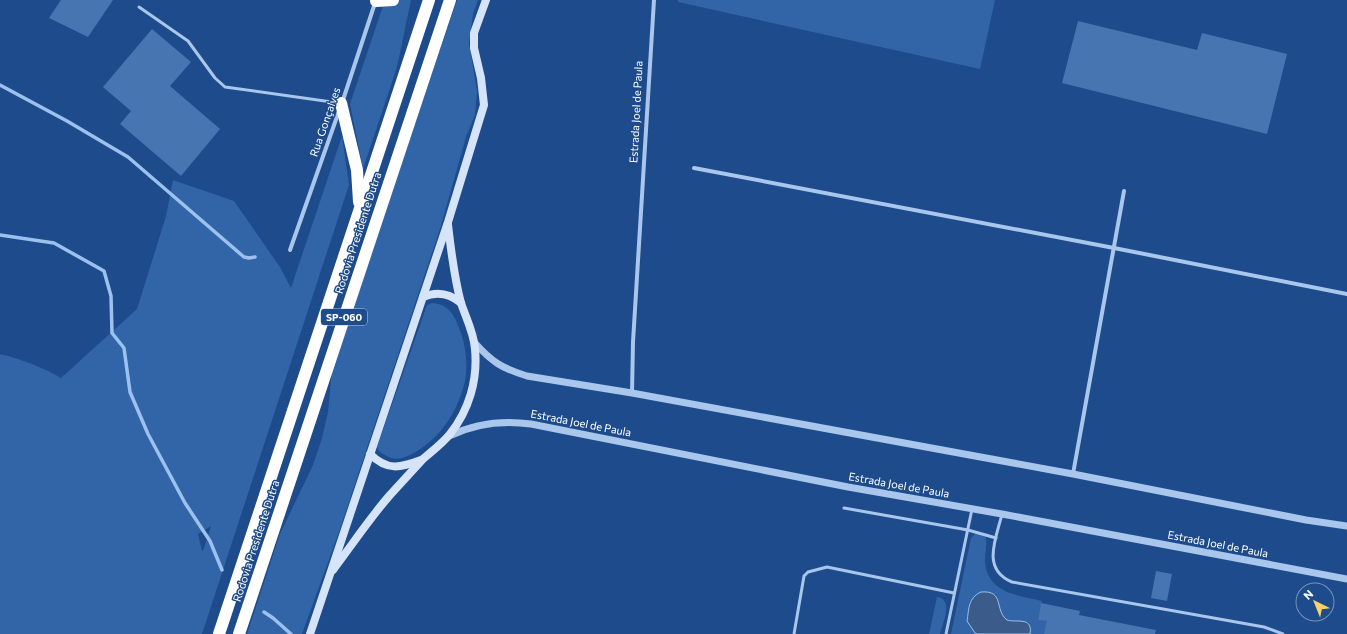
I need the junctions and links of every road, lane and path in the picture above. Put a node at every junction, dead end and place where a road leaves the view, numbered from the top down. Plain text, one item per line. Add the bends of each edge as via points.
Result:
1 (375, 0) edge
2 (393, 0) edge
3 (429, 0) edge
4 (450, 0) edge
5 (486, 0) edge
6 (654, 0) edge
7 (139, 7) dead end
8 (341, 104) junction
9 (694, 168) dead end
10 (1124, 191) dead end
11 (360, 208) junction
12 (448, 222) junction
13 (1114, 248) junction
14 (290, 250) dead end
15 (1347, 294) edge
16 (423, 297) junction
17 (461, 303) junction
18 (474, 342) junction
19 (632, 393) junction
20 (449, 436) junction
21 (370, 454) junction
22 (423, 460) junction
23 (1073, 474) junction
24 (844, 508) dead end
25 (972, 509) junction
26 (1002, 514) junction
27 (1347, 526) edge
28 (968, 530) junction
29 (996, 538) junction
30 (328, 577) junction
31 (1347, 579) edge
32 (954, 593) junction
33 (219, 634) edge
34 (239, 634) edge
35 (310, 634) edge
36 (794, 634) edge
37 (946, 634) edge
38 (1283, 634) edge

1 - 2 highway
1 - 8 street, Rua Gonçalves
3 - 11 highway, Rodovia Presidente Dutra / SP-060
4 - 34 highway, Rodovia Presidente Dutra / SP-060
5 - 12 main road via 474,33 474,48 484,105
6 - 19 street, Estrada Joel de Paula via 633,334
7 - 8 lane via 188,41 215,78 225,87
8 - 11 highway via 357,170
8 - 14 street, Rua Gonçalves
9 - 13 street
10 - 13 street
11 - 33 highway, Rodovia Presidente Dutra / SP-060
12 - 16 main road
12 - 17 main road via 453,266
13 - 15 street
13 - 23 street
16 - 17 main road via 436,293 449,295
16 - 21 main road
17 - 18 main road
18 - 19 street via 487,357 499,365 527,376
18 - 20 main road via 476,362 473,388 464,413
19 - 23 street
20 - 22 main road
20 - 25 street, Estrada Joel de Paula via 460,430 484,424 519,422 848,488
21 - 22 main road via 380,463 394,467
21 - 30 main road
22 - 30 main road via 373,515
23 - 27 street
24 - 28 lane
25 - 26 street, Estrada Joel de Paula
25 - 28 lane
26 - 29 lane
26 - 31 street, Estrada Joel de Paula
28 - 29 lane
28 - 32 lane
29 - 38 lane via 992,555 994,567 1001,576 1012,582 1264,627
30 - 35 main road
32 - 36 lane via 826,567 808,572 804,576
32 - 37 lane

